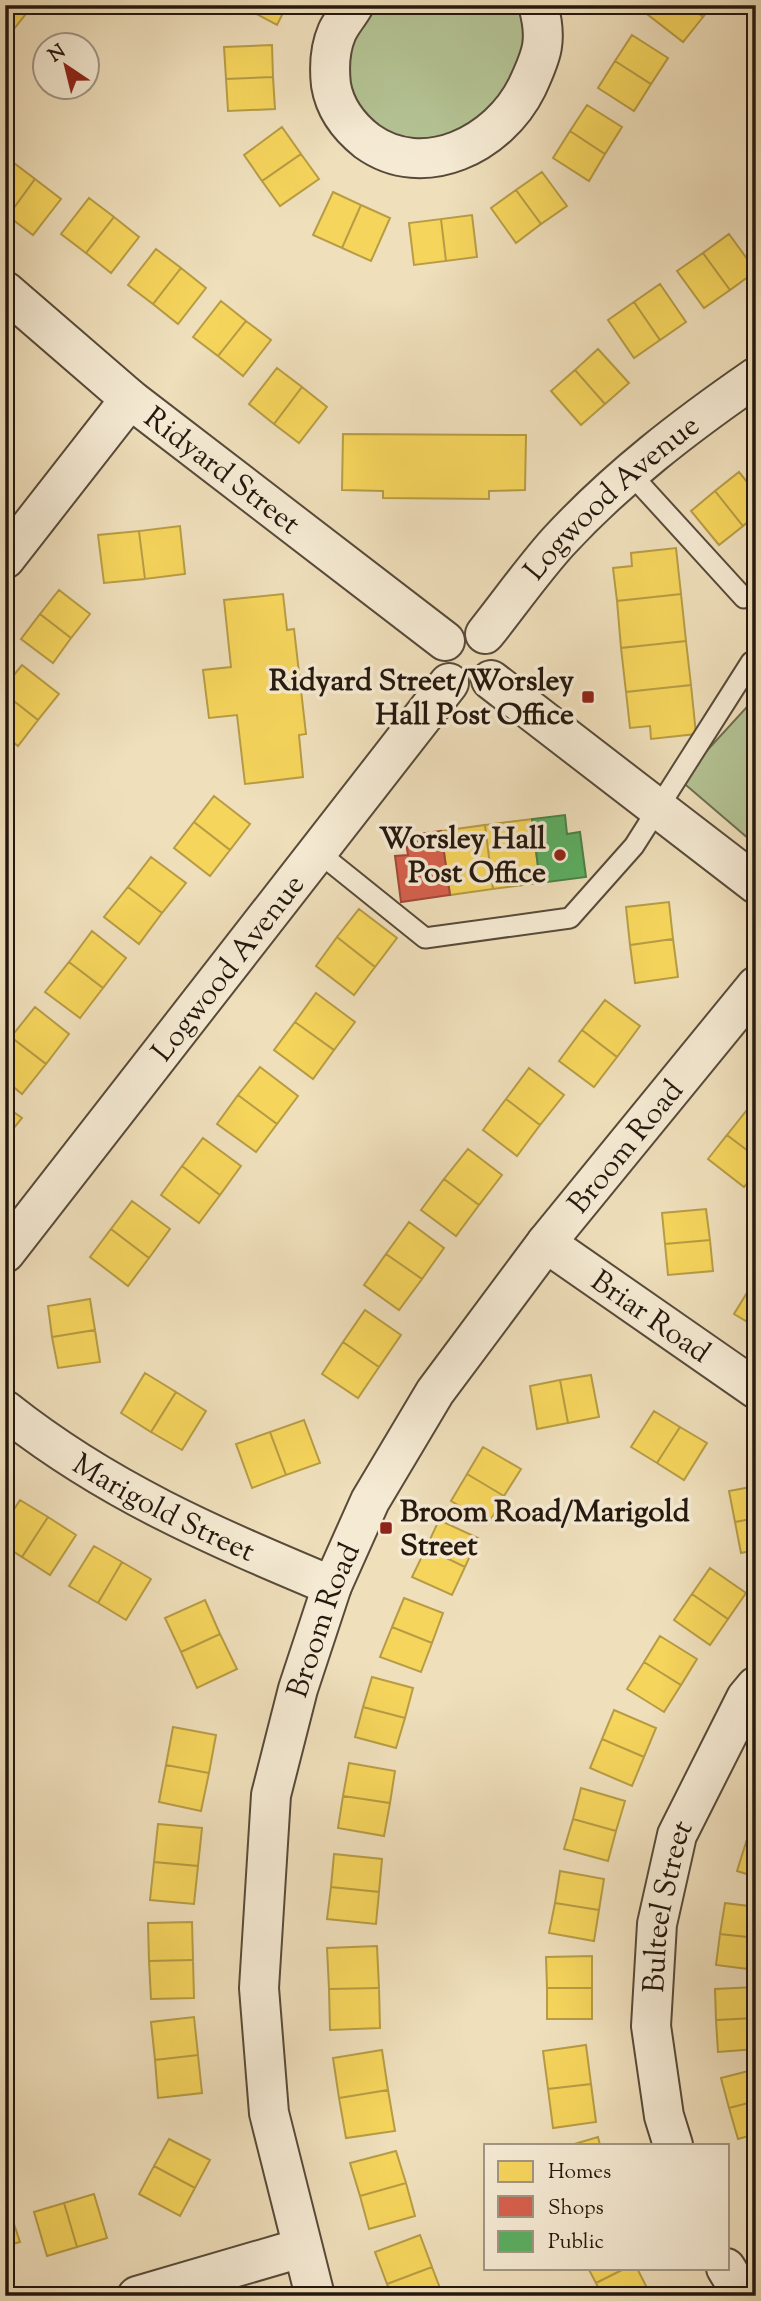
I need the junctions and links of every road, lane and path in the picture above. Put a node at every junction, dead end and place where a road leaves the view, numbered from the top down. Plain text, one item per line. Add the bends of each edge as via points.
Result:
1 (354, 5) edge
2 (538, 5) edge
3 (5, 291) edge
4 (756, 377) edge
5 (130, 399) junction
6 (629, 472) junction
7 (5, 558) edge
8 (744, 598) dead end
9 (485, 635) junction
10 (444, 641) junction
11 (751, 662) dead end
12 (491, 680) junction
13 (449, 683) junction
14 (660, 807) junction
15 (318, 852) junction
16 (756, 884) edge
17 (756, 986) edge
18 (546, 1243) junction
19 (5, 1253) edge
20 (756, 1389) edge
21 (5, 1410) edge
22 (332, 1586) junction
23 (756, 1686) edge
24 (673, 2144) edge
25 (301, 2248) junction
26 (727, 2270) edge
27 (137, 2296) edge
28 (315, 2296) edge
29 (743, 2296) edge

1 - 2 street via 337,32 328,67 334,102 354,131 381,151 412,159 443,157 474,145 502,122 522,97 537,65 545,31
3 - 5 street, Ridyard Street
4 - 6 street, Logwood Avenue
5 - 7 street
5 - 10 street, Ridyard Street
6 - 8 lane
6 - 9 street, Logwood Avenue via 557,543
9 - 10 street via 459,631
9 - 12 street via 497,651
10 - 13 street via 440,668
11 - 14 lane
12 - 13 street via 466,690
12 - 14 street
13 - 15 street, Logwood Avenue
14 - 15 lane via 634,846 570,918 425,938
14 - 16 street
15 - 19 street, Logwood Avenue
17 - 18 street, Broom Road
18 - 20 street, Briar Road
18 - 22 street, Broom Road via 435,1392 370,1501
21 - 22 street, Marigold Street via 125,1492 191,1527
22 - 25 street, Broom Road via 298,1689 271,1795 262,1892 259,1988 269,2113
23 - 24 street, Bulteel Street via 677,1835 657,1924 651,2026
25 - 27 street
25 - 28 street, Broom Road
26 - 29 street

